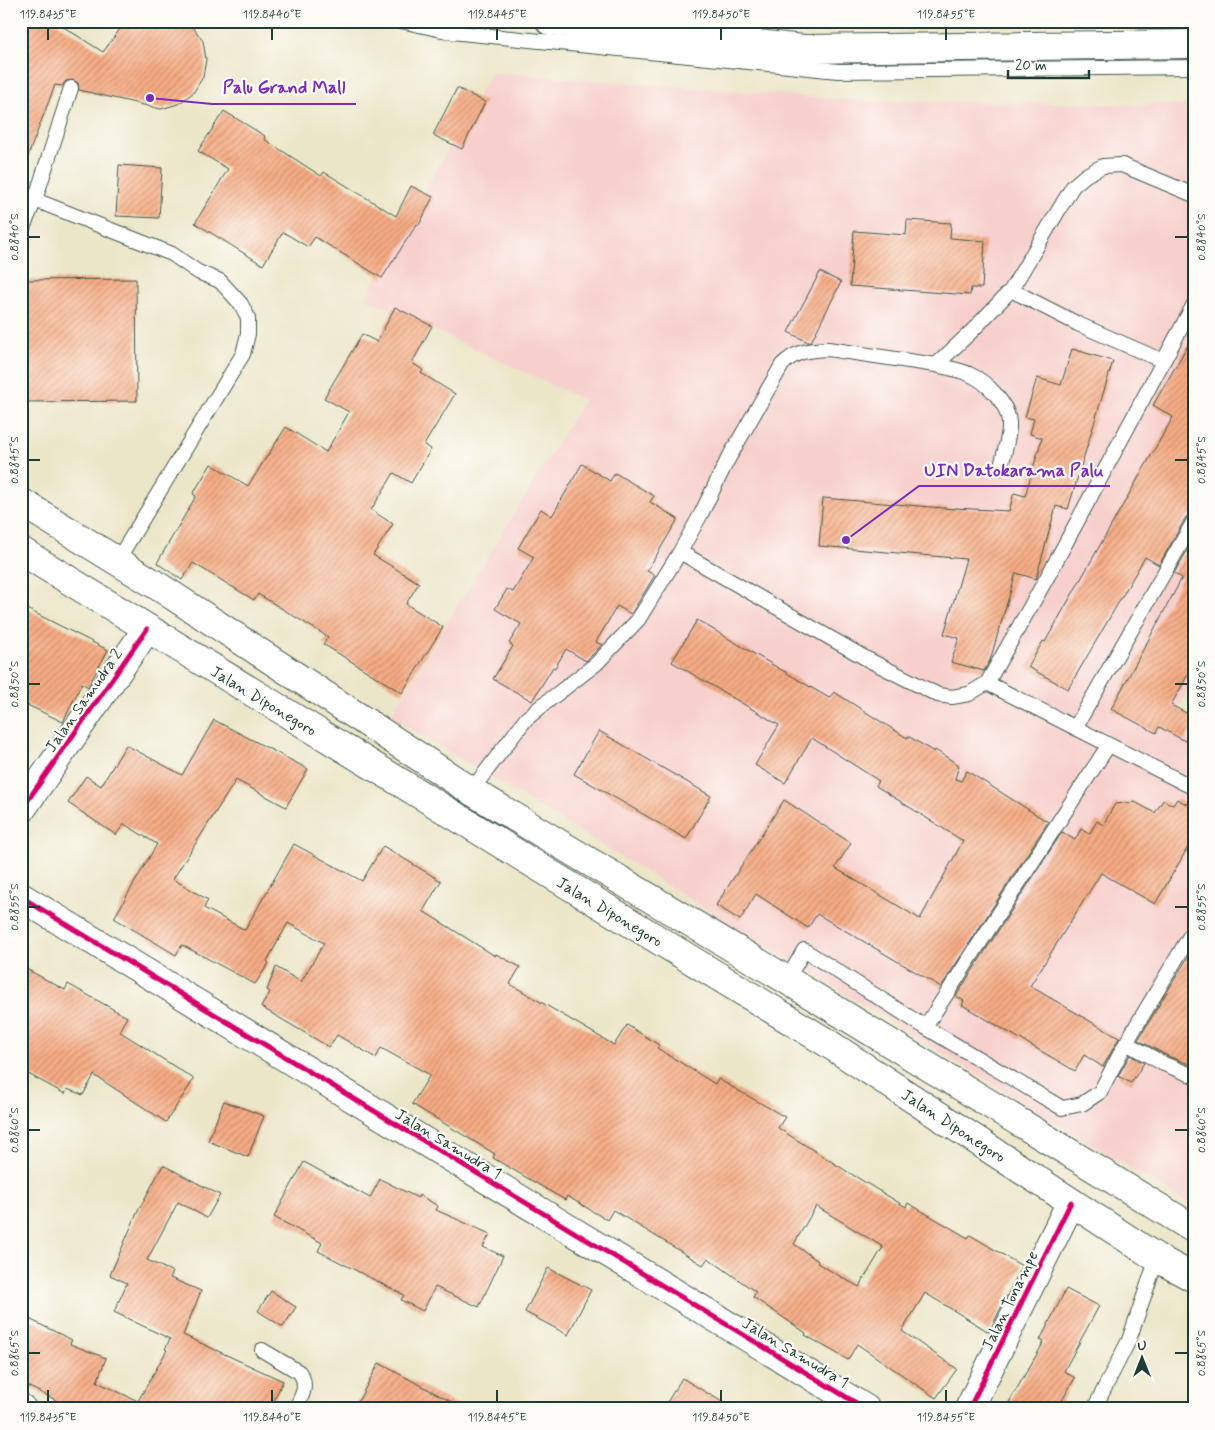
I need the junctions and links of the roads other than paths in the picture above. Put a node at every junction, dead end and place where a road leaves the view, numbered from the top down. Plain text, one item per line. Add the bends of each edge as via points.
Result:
1 (401, 21) edge
2 (550, 21) edge
3 (1194, 44) edge
4 (1194, 67) edge
5 (71, 88) dead end
6 (1194, 194) edge
7 (34, 200) junction
8 (21, 232) edge
9 (1011, 290) junction
10 (1194, 304) edge
11 (1163, 361) junction
12 (936, 365) junction
13 (1001, 468) dead end
14 (21, 502) edge
15 (1194, 521) edge
16 (21, 551) edge
17 (680, 552) junction
18 (117, 561) junction
19 (147, 629) junction
20 (987, 683) junction
21 (1075, 728) junction
22 (1108, 746) junction
23 (1194, 788) edge
24 (474, 792) junction
25 (21, 810) edge
26 (21, 897) edge
27 (1194, 930) edge
28 (787, 980) junction
29 (924, 1027) junction
30 (1126, 1043) junction
31 (1194, 1076) edge
32 (1072, 1202) junction
33 (1194, 1229) edge
34 (1157, 1258) junction
35 (1194, 1278) edge
36 (262, 1350) dead end
37 (1096, 1405) dead end
38 (853, 1406) edge
39 (295, 1409) edge
40 (968, 1409) edge

1 - 4 lane via 451,32 838,71
2 - 3 main road via 803,49
5 - 7 lane
6 - 9 lane via 1122,165 1103,166 1073,186
7 - 8 lane
7 - 18 lane via 172,254 198,272 220,281 241,304 248,318 243,354
9 - 11 lane
9 - 12 lane
10 - 11 lane
11 - 20 lane
12 - 13 lane via 969,374 983,383 1007,410 1009,424
12 - 17 lane via 828,349 796,353 788,358 727,461
14 - 18 main road, Jalan Diponegoro
15 - 21 lane
16 - 19 main road, Jalan Diponegoro
17 - 20 lane via 938,695 969,694
17 - 24 lane via 638,620 596,664 526,719 477,783
18 - 24 main road, Jalan Diponegoro
19 - 25 main road, Jalan Samudra 2
19 - 32 main road, Jalan Diponegoro via 829,1044
20 - 21 lane
21 - 22 lane
22 - 23 lane
22 - 29 lane
24 - 28 main road, Jalan Diponegoro
26 - 38 main road, Jalan Samudra 1
27 - 30 lane
28 - 29 lane via 804,950
28 - 33 main road, Jalan Diponegoro
29 - 30 lane via 1062,1108 1082,1104 1100,1092
30 - 31 lane
32 - 34 main road, Jalan Diponegoro
32 - 40 main road, Jalan Tonampe
34 - 35 main road, Jalan Diponegoro
34 - 37 lane via 1129,1340
36 - 39 lane via 302,1376 304,1388

